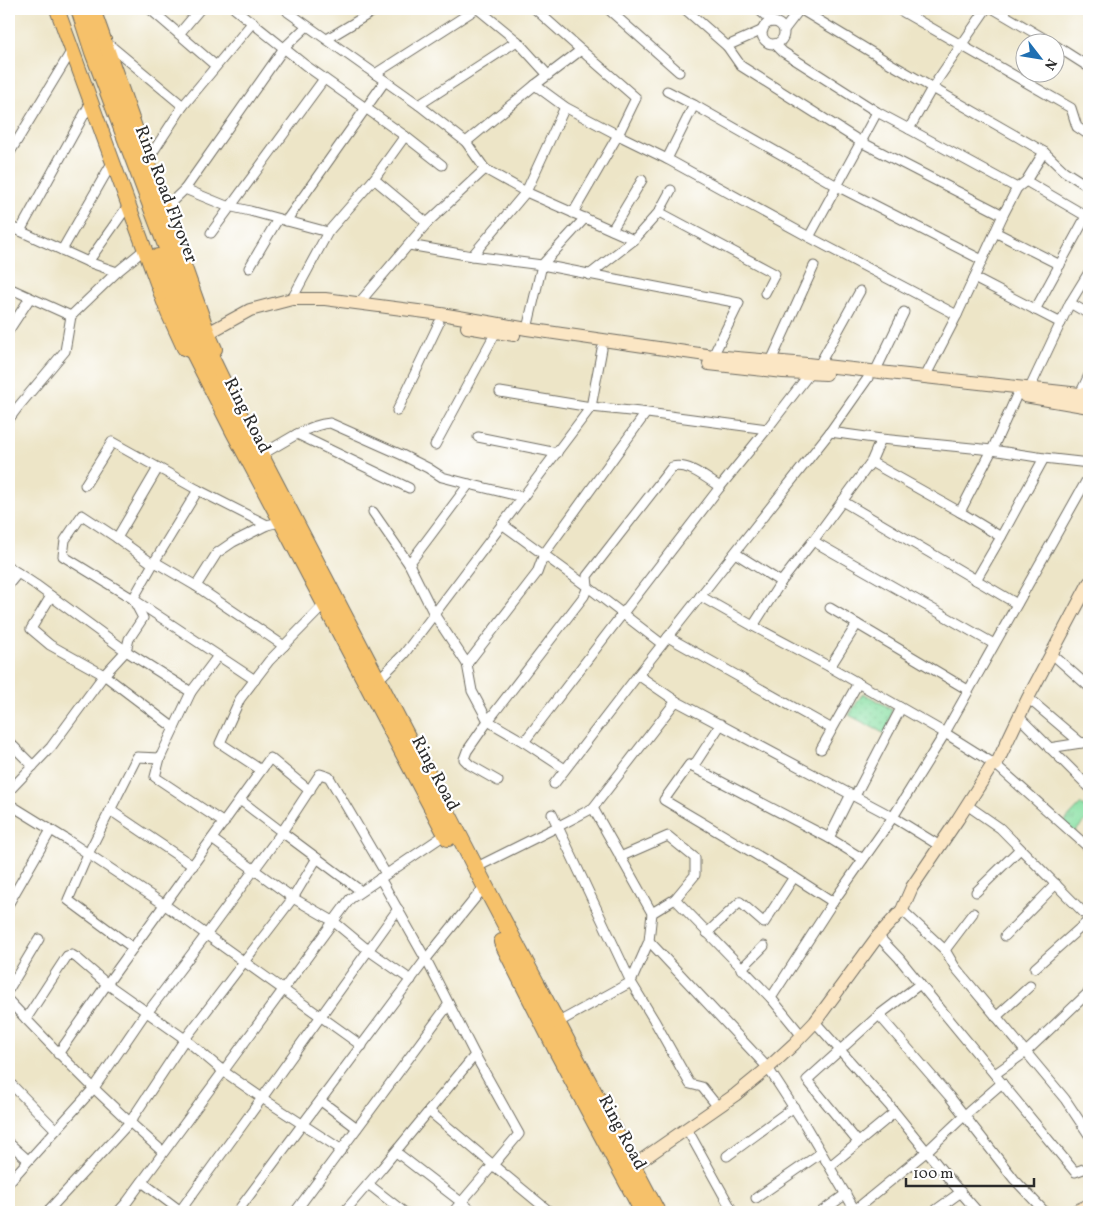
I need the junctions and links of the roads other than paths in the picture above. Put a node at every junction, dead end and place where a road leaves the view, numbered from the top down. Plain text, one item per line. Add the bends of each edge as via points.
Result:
1 (57, 9) edge
2 (69, 9) edge
3 (79, 9) edge
4 (93, 9) edge
5 (150, 9) edge
6 (200, 9) edge
7 (235, 9) edge
8 (286, 9) edge
9 (377, 9) edge
10 (477, 9) edge
11 (536, 9) edge
12 (608, 9) edge
13 (685, 9) edge
14 (758, 9) edge
15 (800, 9) edge
16 (898, 9) edge
17 (986, 9) edge
18 (994, 9) edge
19 (253, 22) junction
20 (773, 22) junction
21 (307, 26) junction
22 (763, 30) junction
23 (784, 30) junction
24 (1033, 32) edge
25 (179, 34) junction
26 (326, 39) junction
27 (104, 40) junction
28 (517, 41) junction
29 (775, 44) junction
30 (727, 46) junction
31 (961, 46) junction
32 (284, 48) junction
33 (72, 50) junction
34 (581, 50) junction
35 (1066, 52) edge
36 (216, 66) junction
37 (1089, 66) edge
38 (679, 72) dead end
39 (375, 74) junction
40 (548, 74) junction
41 (324, 79) junction
42 (385, 81) junction
43 (535, 85) junction
44 (932, 88) junction
45 (667, 91) dead end
46 (92, 102) junction
47 (418, 105) junction
48 (694, 105) junction
49 (183, 106) junction
50 (565, 107) junction
51 (366, 108) junction
52 (877, 112) junction
53 (908, 129) junction
54 (618, 135) junction
55 (1089, 135) edge
56 (405, 136) junction
57 (466, 142) junction
58 (861, 142) junction
59 (1044, 152) junction
60 (9, 154) edge
61 (667, 159) junction
62 (113, 161) junction
63 (146, 162) junction
64 (442, 165) dead end
65 (485, 169) junction
66 (374, 179) junction
67 (642, 180) dead end
68 (1026, 181) junction
69 (837, 186) junction
70 (1089, 187) edge
71 (1018, 188) junction
72 (185, 189) junction
73 (671, 190) dead end
74 (526, 192) junction
75 (129, 204) junction
76 (231, 206) junction
77 (164, 210) junction
78 (659, 212) junction
79 (573, 213) junction
80 (1088, 214) edge
81 (1003, 215) junction
82 (585, 218) junction
83 (282, 220) junction
84 (427, 223) junction
85 (9, 226) edge
86 (612, 230) junction
87 (20, 231) junction
88 (328, 232) junction
89 (995, 232) junction
90 (211, 233) dead end
91 (809, 237) junction
92 (634, 240) junction
93 (409, 245) junction
94 (145, 249) junction
95 (62, 250) junction
96 (472, 256) junction
97 (982, 260) junction
98 (88, 262) junction
99 (1060, 265) junction
100 (542, 266) junction
101 (814, 266) dead end
102 (249, 268) dead end
103 (118, 272) junction
104 (1089, 272) edge
105 (589, 275) junction
106 (974, 278) junction
107 (9, 288) edge
108 (860, 291) dead end
109 (765, 292) dead end
110 (30, 298) junction
111 (291, 303) junction
112 (323, 303) junction
113 (358, 303) junction
114 (1070, 303) junction
115 (1035, 310) junction
116 (904, 312) dead end
117 (1089, 314) edge
118 (957, 315) junction
119 (71, 316) junction
120 (439, 323) junction
121 (1061, 323) junction
122 (9, 330) edge
123 (527, 330) junction
124 (208, 332) junction
125 (496, 332) junction
126 (602, 349) junction
127 (194, 352) junction
128 (713, 356) junction
129 (771, 361) junction
130 (815, 369) junction
131 (872, 375) junction
132 (1089, 375) edge
133 (894, 378) junction
134 (925, 378) junction
135 (226, 389) junction
136 (500, 392) dead end
137 (1023, 392) junction
138 (1084, 400) edge
139 (590, 407) junction
140 (397, 411) dead end
141 (646, 413) junction
142 (9, 419) edge
143 (767, 429) junction
144 (830, 432) junction
145 (297, 434) junction
146 (478, 437) dead end
147 (880, 439) junction
148 (435, 445) dead end
149 (992, 450) junction
150 (557, 453) junction
151 (261, 455) junction
152 (1044, 458) junction
153 (871, 462) junction
154 (1089, 463) edge
155 (158, 468) junction
156 (1089, 476) edge
157 (469, 484) junction
158 (85, 485) dead end
159 (720, 487) junction
160 (408, 488) dead end
161 (198, 490) junction
162 (523, 497) junction
163 (842, 501) junction
164 (373, 512) dead end
165 (960, 512) junction
166 (281, 521) junction
167 (502, 524) junction
168 (1001, 537) junction
169 (117, 538) junction
170 (813, 541) junction
171 (735, 553) junction
172 (544, 554) junction
173 (154, 563) junction
174 (409, 564) junction
175 (9, 566) edge
176 (18, 573) junction
177 (976, 580) junction
178 (781, 582) junction
179 (1089, 583) edge
180 (9, 584) edge
181 (196, 586) junction
182 (588, 587) junction
183 (52, 596) junction
184 (700, 596) junction
185 (133, 599) junction
186 (325, 604) junction
187 (1016, 604) junction
188 (830, 608) dead end
189 (622, 613) junction
190 (434, 614) junction
191 (856, 624) junction
192 (753, 626) junction
193 (668, 637) junction
194 (662, 644) junction
195 (994, 644) junction
196 (284, 646) junction
197 (126, 651) junction
198 (1052, 654) junction
199 (218, 656) junction
200 (467, 664) junction
201 (830, 667) junction
202 (638, 674) junction
203 (104, 675) junction
204 (254, 680) junction
205 (378, 680) junction
206 (858, 683) junction
207 (1089, 687) edge
208 (968, 690) junction
209 (191, 692) junction
210 (1028, 698) junction
211 (676, 701) junction
212 (901, 708) junction
213 (1019, 717) junction
214 (488, 720) junction
215 (721, 724) junction
216 (174, 728) junction
217 (832, 729) junction
218 (945, 733) junction
219 (9, 742) edge
220 (524, 742) junction
221 (1085, 742) edge
222 (1049, 748) junction
223 (821, 749) dead end
224 (160, 758) junction
225 (996, 765) junction
226 (33, 766) junction
227 (693, 767) junction
228 (565, 769) junction
229 (262, 770) junction
230 (498, 781) dead end
231 (554, 784) dead end
232 (1089, 787) edge
233 (9, 791) edge
234 (310, 791) junction
235 (853, 795) junction
236 (240, 800) junction
237 (9, 804) edge
238 (967, 805) junction
239 (592, 808) junction
240 (110, 810) junction
241 (552, 814) dead end
242 (893, 817) junction
243 (224, 823) junction
244 (557, 827) junction
245 (51, 830) junction
246 (282, 832) junction
247 (446, 834) junction
248 (829, 838) junction
249 (212, 839) junction
250 (940, 846) junction
251 (1089, 848) edge
252 (1020, 849) junction
253 (88, 854) junction
254 (620, 857) junction
255 (317, 858) junction
256 (862, 859) junction
257 (193, 866) junction
258 (475, 868) junction
259 (254, 869) junction
260 (383, 876) junction
261 (794, 877) junction
262 (1056, 884) junction
263 (362, 890) junction
264 (481, 890) junction
265 (976, 892) dead end
266 (293, 898) junction
267 (675, 899) junction
268 (833, 902) junction
269 (9, 903) edge
270 (164, 905) junction
271 (398, 909) junction
272 (902, 910) junction
273 (652, 913) junction
274 (973, 913) dead end
275 (1089, 919) edge
276 (333, 921) junction
277 (707, 933) junction
278 (206, 935) junction
279 (878, 936) junction
280 (1005, 936) dead end
281 (39, 939) dead end
282 (649, 941) junction
283 (764, 946) dead end
284 (133, 948) junction
285 (368, 950) junction
286 (945, 950) junction
287 (426, 959) junction
288 (244, 962) junction
289 (1035, 968) dead end
290 (742, 969) junction
291 (411, 980) junction
292 (632, 982) junction
293 (107, 984) junction
294 (920, 984) junction
295 (1030, 986) dead end
296 (9, 989) edge
297 (283, 989) junction
298 (1088, 995) edge
299 (770, 998) junction
300 (9, 1001) edge
301 (449, 1004) junction
302 (147, 1012) junction
303 (879, 1015) junction
304 (320, 1017) junction
305 (996, 1017) junction
306 (26, 1018) junction
307 (815, 1022) junction
308 (557, 1023) junction
309 (802, 1036) junction
310 (185, 1039) junction
311 (362, 1046) junction
312 (840, 1050) junction
313 (1026, 1052) junction
314 (58, 1054) junction
315 (475, 1055) junction
316 (768, 1068) junction
317 (223, 1071) junction
318 (995, 1074) junction
319 (9, 1082) edge
320 (1002, 1083) junction
321 (94, 1088) junction
322 (262, 1098) junction
323 (320, 1101) junction
324 (718, 1107) junction
325 (794, 1107) junction
326 (429, 1111) junction
327 (894, 1112) junction
328 (965, 1115) junction
329 (130, 1122) junction
330 (303, 1124) junction
331 (357, 1128) junction
332 (687, 1129) junction
333 (56, 1130) junction
334 (1089, 1135) edge
335 (858, 1142) junction
336 (9, 1143) edge
337 (342, 1150) junction
338 (163, 1152) junction
339 (396, 1152) junction
340 (926, 1152) junction
341 (821, 1153) junction
342 (727, 1156) dead end
343 (28, 1160) junction
344 (493, 1165) junction
345 (633, 1166) junction
346 (830, 1166) junction
347 (1089, 1167) edge
348 (9, 1182) edge
349 (142, 1182) junction
350 (368, 1184) junction
351 (961, 1192) junction
352 (846, 1194) junction
353 (756, 1198) dead end
354 (461, 1202) junction
355 (243, 1210) edge
356 (855, 1211) edge
357 (47, 1212) edge
358 (118, 1212) edge
359 (181, 1212) edge
360 (295, 1212) edge
361 (344, 1212) edge
362 (404, 1212) edge
363 (453, 1212) edge
364 (474, 1212) edge
365 (550, 1212) edge
366 (643, 1212) edge
367 (657, 1212) edge
368 (733, 1212) edge
369 (821, 1212) edge
370 (933, 1212) edge
371 (978, 1212) edge
372 (1045, 1212) edge

1 - 33 main road
2 - 127 highway, Ring Road Flyover
3 - 135 highway, Ring Road Flyover via 199,333
4 - 27 main road
5 - 25 street
6 - 25 street
7 - 19 street
8 - 21 street
9 - 26 street
10 - 28 street
10 - 39 street
11 - 34 street
12 - 38 street
13 - 30 street
14 - 20 street
15 - 23 street
15 - 44 street
16 - 31 street
17 - 31 street
18 - 24 street
19 - 32 street
19 - 36 street
20 - 22 street
20 - 23 street
21 - 26 street
21 - 32 street
22 - 29 street via 765,40
22 - 30 street
23 - 29 street via 783,37
25 - 36 street
26 - 39 street
27 - 49 street
27 - 63 main road
28 - 40 street
28 - 47 street
29 - 52 street
30 - 58 street via 741,66
31 - 44 street
31 - 55 street via 1071,108 1077,127
32 - 41 street
32 - 72 street
33 - 46 main road
33 - 60 street
34 - 40 street
34 - 54 street via 636,98
35 - 37 street
36 - 49 street
39 - 42 street
40 - 43 street
41 - 51 street
41 - 76 street
42 - 47 street
42 - 51 street
43 - 50 street
43 - 57 street
44 - 53 street
44 - 59 street
45 - 48 street
46 - 62 main road
46 - 87 street
47 - 57 street
48 - 61 street
48 - 69 street
49 - 63 street
50 - 54 street
50 - 74 street
51 - 56 street
51 - 83 street
52 - 53 street
52 - 58 street
53 - 71 street
54 - 61 street
54 - 79 street
56 - 64 street
56 - 66 street
57 - 65 street
58 - 69 street
58 - 81 street
59 - 68 street
59 - 70 street via 1064,171
61 - 91 street
62 - 75 main road
62 - 95 street
63 - 77 main road
65 - 74 street
65 - 84 street
66 - 84 street
66 - 88 street
67 - 86 street
68 - 71 street
68 - 80 street
69 - 91 street
69 - 97 street
71 - 81 street
72 - 76 street
72 - 77 street
73 - 78 street
74 - 79 street
74 - 96 street
75 - 94 main road
75 - 98 street
76 - 83 street
76 - 90 street
77 - 124 main road
78 - 92 street
78 - 109 street via 775,274
79 - 82 street
80 - 99 street
81 - 89 street
82 - 86 street
82 - 100 street
83 - 88 street
83 - 102 street
84 - 93 street
85 - 87 street
86 - 92 street
87 - 95 street
88 - 111 street
89 - 97 street
89 - 99 street
91 - 118 street
92 - 105 street
93 - 96 street
93 - 113 street
94 - 103 street
94 - 127 main road via 184,348
95 - 98 street
96 - 100 street
97 - 106 street
98 - 103 street
99 - 115 street
100 - 105 street
100 - 123 street
101 - 129 street
103 - 119 street
104 - 114 street
105 - 128 street via 738,303
106 - 115 street
106 - 118 street
107 - 110 street
108 - 130 street
110 - 119 street
110 - 122 street
111 - 112 street
111 - 124 street via 260,314 239,316
112 - 113 street
112 - 120 street
113 - 123 street via 494,322
114 - 117 street
114 - 121 street
115 - 121 street
116 - 131 street
118 - 134 street
119 - 142 street via 66,352
120 - 125 street
120 - 140 street
121 - 137 street
123 - 128 street
124 - 135 main road via 230,380
125 - 126 street
125 - 148 street
126 - 130 street via 783,372
126 - 139 street
127 - 166 highway, Ring Road
128 - 129 street
129 - 130 street
130 - 131 street
130 - 143 street
131 - 133 street
131 - 144 street
132 - 138 street
133 - 134 street
133 - 137 street
134 - 137 street
135 - 151 highway, Ring Road
136 - 139 street
137 - 138 street
137 - 149 street
139 - 141 street
139 - 150 street
141 - 143 street
141 - 172 street
143 - 159 street
144 - 147 street
144 - 171 street
145 - 151 street
145 - 157 street via 330,423 442,477
145 - 160 street
146 - 150 street
147 - 149 street
147 - 153 street
149 - 152 street
149 - 165 street
150 - 162 street
151 - 166 highway, Ring Road
152 - 154 street
152 - 168 street
153 - 163 street
153 - 165 street
155 - 158 street via 112,442
155 - 161 street
155 - 169 street
156 - 187 street
157 - 162 street
157 - 174 street
159 - 182 street via 688,468 672,467 587,576
159 - 189 street
161 - 166 street
161 - 173 street
162 - 167 street
163 - 170 street
163 - 177 street
164 - 174 street
165 - 168 street
166 - 181 street via 233,542 217,553
166 - 186 highway, Ring Road
166 - 205 highway, Ring Road
167 - 172 street
167 - 190 street
168 - 177 street
169 - 173 street
169 - 185 street via 82,516 65,540 63,556
170 - 178 street
170 - 195 street
171 - 178 street
171 - 184 street
172 - 182 street
172 - 200 street via 537,573
173 - 181 street
173 - 185 street
174 - 190 street
175 - 176 street
176 - 180 street
176 - 183 street
177 - 187 street
178 - 192 street
179 - 198 street
181 - 196 street
182 - 189 street
182 - 214 street
183 - 197 street
183 - 203 street via 31,629 50,645
184 - 192 street
184 - 193 street
185 - 197 street via 143,618 129,639
185 - 199 street
186 - 196 street
186 - 247 highway, Ring Road
187 - 195 street
188 - 191 street
189 - 194 street
189 - 220 street
190 - 200 street
190 - 205 street via 404,654
191 - 201 street
191 - 208 street
192 - 201 street
193 - 194 street
193 - 217 street
194 - 202 street
195 - 208 street
196 - 204 street
197 - 203 street
197 - 209 street
198 - 207 street
198 - 210 street
199 - 204 street
199 - 209 street
200 - 214 street via 472,690
201 - 206 street
202 - 211 street
202 - 228 street
203 - 216 street
203 - 226 street via 51,747
204 - 229 street via 240,699 220,743
205 - 258 highway, Ring Road
206 - 212 street
206 - 217 street
208 - 218 street
209 - 216 street
210 - 213 street
210 - 221 street
211 - 215 street
211 - 239 street
212 - 218 street
212 - 235 street
213 - 222 street
213 - 225 street
214 - 220 street
214 - 230 street via 464,759
215 - 227 street
215 - 235 street
216 - 224 street
217 - 223 street
218 - 225 street
218 - 242 street
219 - 226 street
220 - 228 street
221 - 222 street
222 - 232 street
224 - 240 street via 137,757
224 - 243 street via 155,777
225 - 238 street via 991,767
225 - 251 street
226 - 233 street
227 - 248 street
227 - 261 street via 689,765 664,800
228 - 231 street
229 - 234 street via 270,758
229 - 236 street
234 - 246 street
234 - 260 street via 320,774 329,776
235 - 242 street
235 - 248 street
236 - 243 street
236 - 246 street
237 - 245 street
238 - 250 street
238 - 252 street via 1000,828
239 - 244 street
239 - 254 street
240 - 253 street
240 - 257 street
241 - 244 street
242 - 250 street
242 - 256 street
243 - 249 street
244 - 258 street
244 - 292 street
245 - 253 street
245 - 269 street
246 - 255 street
246 - 259 street
247 - 260 street
247 - 264 highway, Ring Road
248 - 256 street
249 - 257 street
249 - 259 street
250 - 272 street via 912,886
252 - 262 street
252 - 265 street
253 - 270 street
253 - 284 street via 68,900
254 - 267 street via 668,836 695,858 695,875
254 - 273 street
255 - 263 street
255 - 266 street
256 - 268 street
257 - 270 street
258 - 264 highway, Ring Road
259 - 266 street
259 - 278 street
260 - 263 street
260 - 271 street
261 - 268 street
261 - 277 street via 764,923 740,902
262 - 275 street
262 - 280 street
263 - 276 street via 350,899
264 - 287 street
264 - 308 highway, Ring Road
264 - 366 highway, Ring Road via 557,1051
266 - 276 street
266 - 288 street
267 - 273 street
267 - 277 street
268 - 299 street
270 - 278 street
270 - 284 street
271 - 285 street
271 - 287 street
272 - 279 street
272 - 286 street
273 - 282 street
274 - 286 street
275 - 289 street
276 - 285 street
276 - 297 street
277 - 290 street
278 - 288 street
278 - 302 street
279 - 294 street
279 - 307 street
281 - 296 street
282 - 292 street
282 - 316 street
283 - 290 street
284 - 293 street
285 - 291 street
285 - 304 street
286 - 305 street
287 - 291 street
287 - 301 street
288 - 297 street
288 - 310 street
290 - 299 street
291 - 311 street
292 - 308 street
292 - 324 street via 690,1084 702,1087
293 - 302 street
293 - 306 street via 77,958 66,956
293 - 314 street
294 - 303 street
294 - 318 street
295 - 305 street
297 - 304 street
297 - 317 street
298 - 313 street
299 - 309 street
300 - 306 street
301 - 315 street
301 - 331 street
302 - 310 street
302 - 321 street
303 - 312 street
303 - 328 street
304 - 311 street
304 - 322 street
305 - 313 street
306 - 314 street
307 - 309 street
307 - 312 street
308 - 345 highway, Ring Road
309 - 316 street
310 - 317 street
310 - 329 street
311 - 323 street
312 - 327 street
312 - 335 street via 807,1080
313 - 318 street
313 - 334 street
314 - 321 street
315 - 326 street
315 - 344 street via 519,1134
316 - 324 street
316 - 325 street
317 - 322 street
317 - 338 street
318 - 320 street
319 - 333 street
320 - 328 street
320 - 347 street via 1075,1172
321 - 329 street
321 - 333 street
322 - 330 street
322 - 359 street
323 - 330 street
323 - 331 street
324 - 332 street
325 - 341 street
325 - 342 street
326 - 339 street
326 - 344 street
327 - 335 street
327 - 340 street
328 - 340 street
328 - 372 street via 1014,1179
329 - 338 street
329 - 357 street
330 - 337 street
330 - 355 street
331 - 337 street
332 - 345 street
332 - 368 street
333 - 343 street
335 - 346 street
336 - 343 street
337 - 360 street
338 - 349 street
339 - 350 street
339 - 354 street
340 - 351 street
340 - 356 street
341 - 346 street
341 - 353 street
343 - 348 street
344 - 354 street
344 - 365 street
345 - 367 highway, Ring Road
346 - 352 street
349 - 358 street
349 - 359 street
350 - 361 street
350 - 362 street
351 - 370 street
351 - 371 street
352 - 356 street
352 - 369 street
354 - 363 street
354 - 364 street

